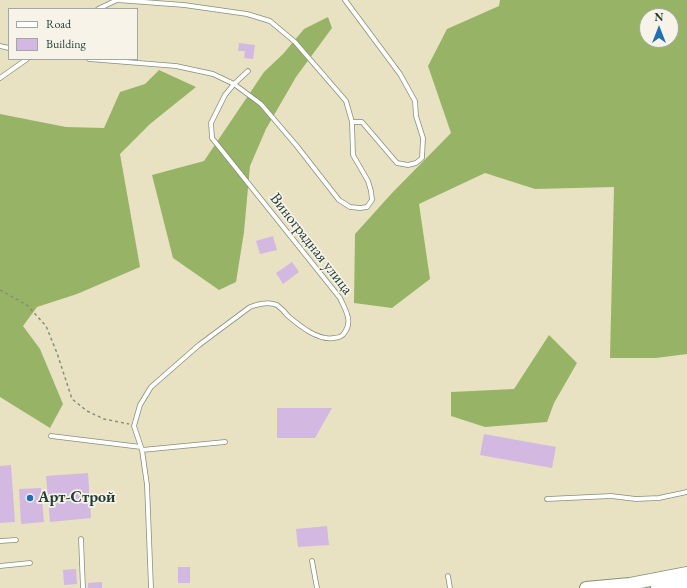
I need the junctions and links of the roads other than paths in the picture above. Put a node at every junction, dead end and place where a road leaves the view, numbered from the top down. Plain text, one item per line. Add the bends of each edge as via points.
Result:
1 (117, 0) edge
2 (345, 0) edge
3 (100, 8) edge
4 (27, 60) edge
5 (101, 60) edge
6 (248, 71) dead end
7 (0, 78) edge
8 (234, 84) junction
9 (352, 122) junction
10 (51, 436) dead end
11 (225, 442) dead end
12 (142, 449) junction
13 (687, 492) edge
14 (547, 499) dead end
15 (81, 539) dead end
16 (16, 540) dead end
17 (0, 541) edge
18 (312, 561) dead end
19 (30, 563) dead end
20 (0, 566) edge
21 (687, 573) edge
22 (448, 576) dead end
23 (687, 582) edge
24 (83, 588) edge
25 (151, 588) edge
26 (317, 588) edge
27 (450, 588) edge
28 (586, 588) edge
29 (657, 588) edge

1 - 3 lane
1 - 9 lane via 184,5 247,14 270,21 295,42 346,101
2 - 9 lane via 400,74 415,101 416,116 423,138 422,158 408,165 397,163 362,122
4 - 7 lane
5 - 8 lane via 176,66 213,74
6 - 8 lane, Виноградная улица
8 - 9 lane via 261,104 340,200 350,207 360,208 367,207 372,200 368,182 353,156
8 - 12 lane, Виноградная улица via 225,95 211,123 212,138 340,298 349,321 344,334 328,339 309,331 277,305 259,303 250,306 199,345 151,387 140,405 134,426
10 - 12 lane
11 - 12 lane
12 - 25 lane via 147,485
13 - 14 lane via 660,498 611,496
15 - 24 lane
16 - 17 lane
18 - 26 lane
19 - 20 lane
21 - 28 main road via 630,584
22 - 27 lane
23 - 29 main road

